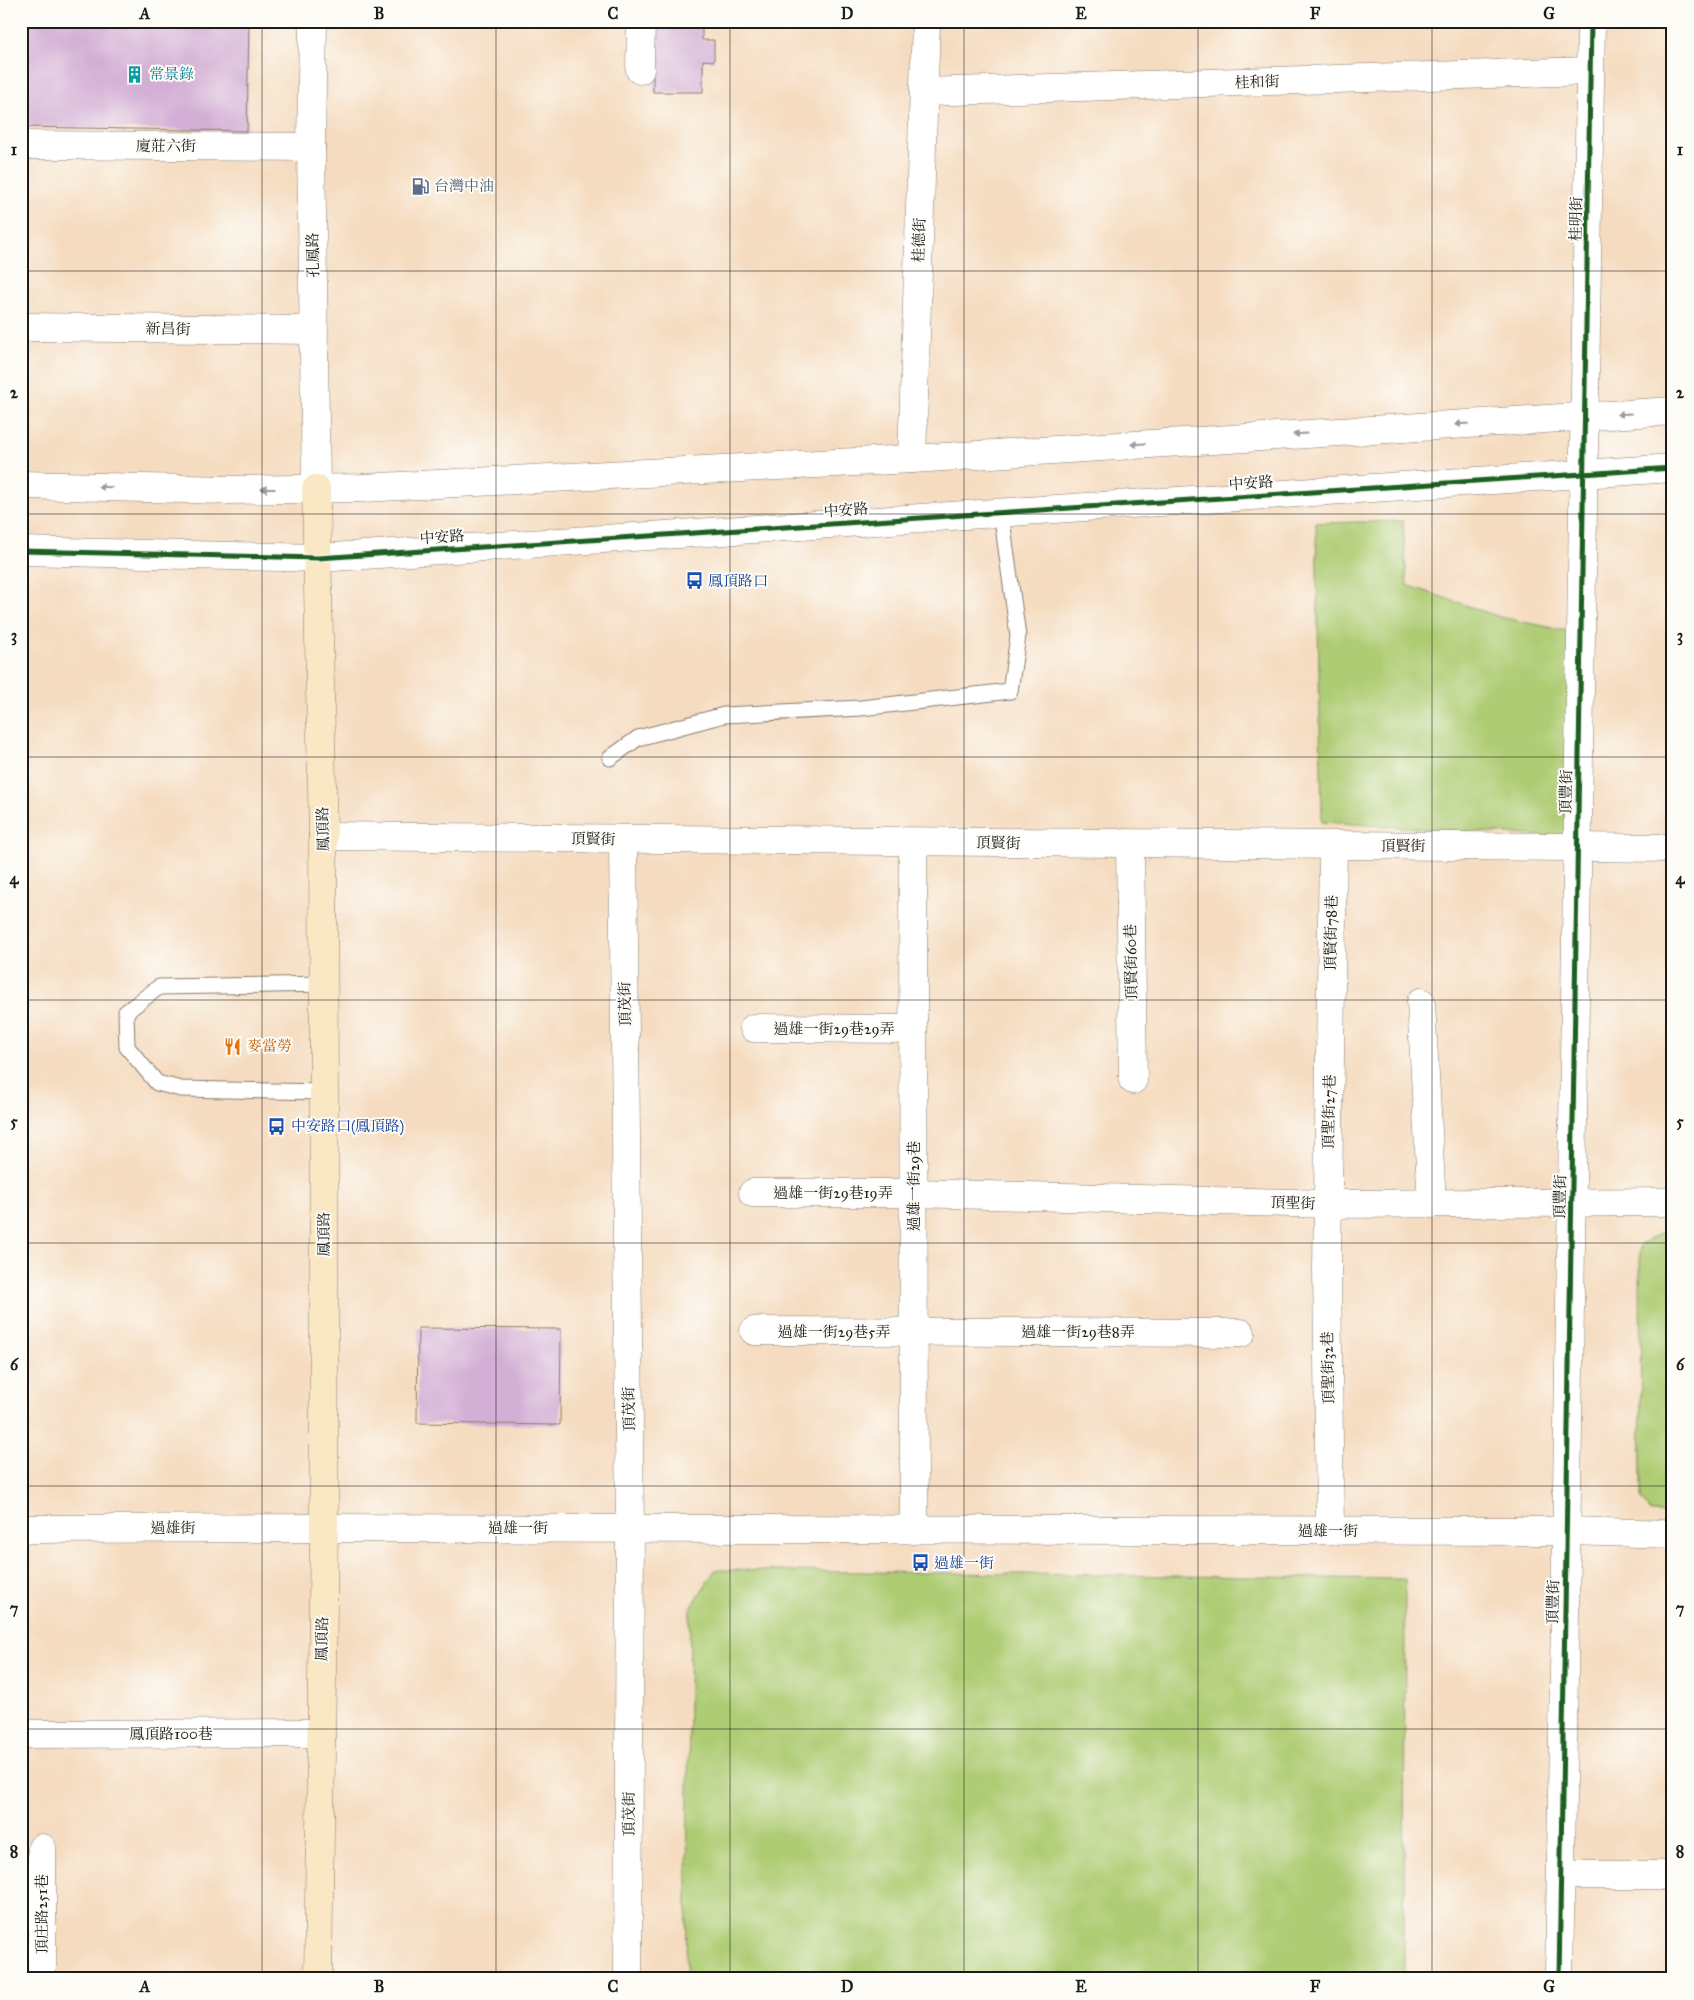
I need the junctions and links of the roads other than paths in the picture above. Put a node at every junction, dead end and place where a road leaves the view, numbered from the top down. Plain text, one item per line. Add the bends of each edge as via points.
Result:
1 (313, 21) edge
2 (641, 21) edge
3 (926, 21) edge
4 (1591, 21) edge
5 (640, 70) dead end
6 (1590, 71) junction
7 (924, 92) junction
8 (21, 145) edge
9 (312, 147) junction
10 (21, 327) edge
11 (314, 330) junction
12 (1673, 411) edge
13 (1585, 416) junction
14 (912, 459) junction
15 (1673, 468) edge
16 (1584, 474) junction
17 (21, 485) edge
18 (316, 489) junction
19 (1000, 512) junction
20 (21, 551) edge
21 (318, 558) junction
22 (610, 758) dead end
23 (324, 836) junction
24 (623, 839) junction
25 (913, 842) junction
26 (1130, 844) junction
27 (1333, 846) junction
28 (1578, 847) junction
29 (1673, 848) edge
30 (324, 984) junction
31 (1421, 1002) dead end
32 (1330, 1020) joint
33 (754, 1028) dead end
34 (913, 1029) junction
35 (1133, 1080) dead end
36 (324, 1092) junction
37 (753, 1193) dead end
38 (913, 1193) junction
39 (1673, 1202) edge
40 (1572, 1203) junction
41 (1328, 1204) junction
42 (1432, 1204) junction
43 (754, 1331) dead end
44 (914, 1332) junction
45 (1241, 1333) dead end
46 (324, 1528) junction
47 (630, 1528) junction
48 (21, 1529) edge
49 (914, 1530) junction
50 (1330, 1531) junction
51 (1567, 1532) junction
52 (1673, 1534) edge
53 (320, 1733) junction
54 (21, 1734) edge
55 (42, 1848) dead end
56 (1673, 1874) edge
57 (1561, 1875) junction
58 (42, 1979) edge
59 (318, 1979) edge
60 (628, 1979) edge
61 (1560, 1979) edge

1 - 9 street, 孔鳳路
2 - 5 street
3 - 7 street, 桂德街
4 - 6 street, 桂明街
6 - 7 street, 桂和街
6 - 13 street, 桂明街
7 - 14 street, 桂德街
8 - 9 street, 廈莊六街
9 - 11 street, 孔鳳路
10 - 11 street, 新昌街
11 - 18 street, 孔鳳路
12 -> 13 street
13 -> 14 street
13 - 16 street, 頂豐街
14 - 18 street
15 - 16 street, 中安路
16 - 19 street, 中安路
16 - 28 street, 頂豐街
18 -> 17 street
18 - 21 main road, 鳳頂路
19 - 21 street, 中安路
19 - 22 lane via 1018,636 1010,691 862,708 724,715 638,738
20 - 21 street, 中安路
21 - 23 main road, 鳳頂路
23 - 24 street, 頂賢街
23 - 30 main road, 鳳頂路
24 - 25 street, 頂賢街
24 - 47 street, 頂茂街
25 - 26 street, 頂賢街
25 - 34 street, 過雄一街29巷
26 - 27 street, 頂賢街
26 - 35 street, 頂賢街60巷
27 - 28 street, 頂賢街
27 - 32 street, 頂賢街78巷
28 - 29 street, 頂賢街
28 - 40 street, 頂豐街
30 - 36 main road, 鳳頂路
30 - 36 lane via 159,987 126,1012 127,1047 157,1083 181,1089
31 - 42 street
32 - 41 street, 頂聖街27巷
33 - 34 street, 過雄一街29巷29弄
34 - 38 street, 過雄一街29巷
36 - 46 main road, 鳳頂路
37 - 38 street, 過雄一街29巷19弄
38 - 41 street, 頂聖街
38 - 44 street, 過雄一街29巷
39 - 40 street, 頂聖街
40 - 42 street, 頂聖街
40 - 51 street, 頂豐街
41 - 42 street, 頂聖街
41 - 50 street, 頂聖街32巷
43 - 44 street, 過雄一街29巷5弄
44 - 45 street, 過雄一街29巷8弄
44 - 49 street, 過雄一街29巷
46 - 47 street, 過雄一街
46 - 48 street, 過雄街
46 - 53 main road, 鳳頂路
47 - 49 street, 過雄一街
47 - 60 street, 頂茂街
49 - 50 street, 過雄一街
50 - 51 street, 過雄一街
51 - 52 street, 過雄一街
51 - 57 street, 頂豐街
53 - 54 street, 鳳頂路100巷
53 - 59 main road, 鳳頂路
55 - 58 street, 頂庄路251巷
56 - 57 street
57 - 61 street, 頂豐街

